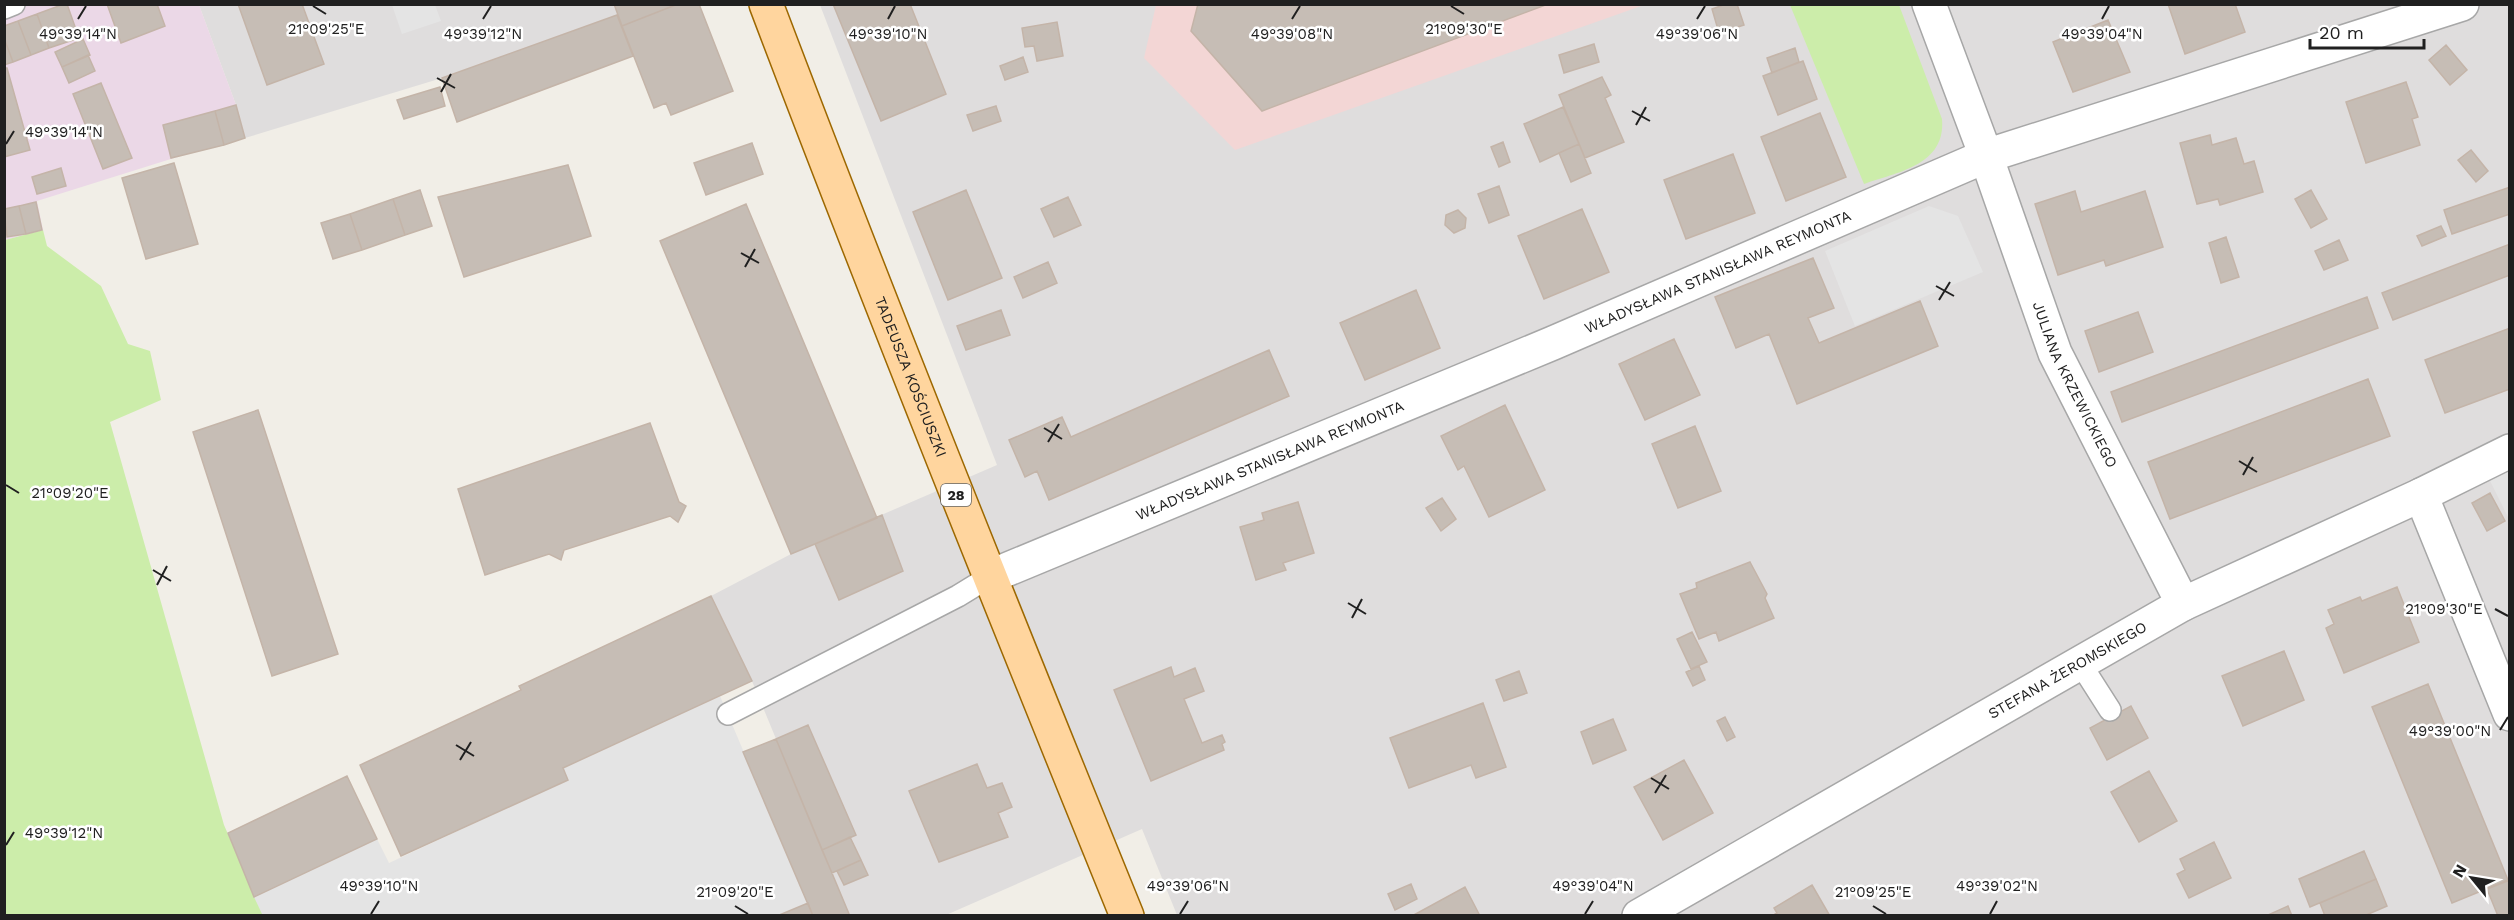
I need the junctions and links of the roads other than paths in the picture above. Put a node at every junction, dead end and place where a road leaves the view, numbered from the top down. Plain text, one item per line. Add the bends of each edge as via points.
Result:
1 (14, 4) edge
2 (766, 4) edge
3 (1929, 4) edge
4 (2462, 4) edge
5 (4, 8) edge
6 (1986, 156) junction
7 (2510, 452) edge
8 (2421, 495) junction
9 (989, 577) junction
10 (2183, 604) junction
11 (2080, 663) junction
12 (2110, 710) dead end
13 (728, 714) dead end
14 (2510, 714) edge
15 (1127, 915) edge
16 (1639, 915) edge

1 - 5 lane
2 - 9 main road, TADEUSZA KOŚCIUSZKI / 28
3 - 6 street, JULIANA KRZEWICKIEGO
4 - 6 street, WŁADYSŁAWA STANISŁAWA REYMONTA
6 - 9 street, WŁADYSŁAWA STANISŁAWA REYMONTA via 1553,343
6 - 10 street, JULIANA KRZEWICKIEGO via 2055,352
7 - 8 street, STEFANA ŻEROMSKIEGO
8 - 10 street, STEFANA ŻEROMSKIEGO
8 - 14 street
9 - 13 lane
9 - 15 main road, TADEUSZA KOŚCIUSZKI / 28
10 - 11 street, STEFANA ŻEROMSKIEGO
11 - 12 lane
11 - 16 street, STEFANA ŻEROMSKIEGO

